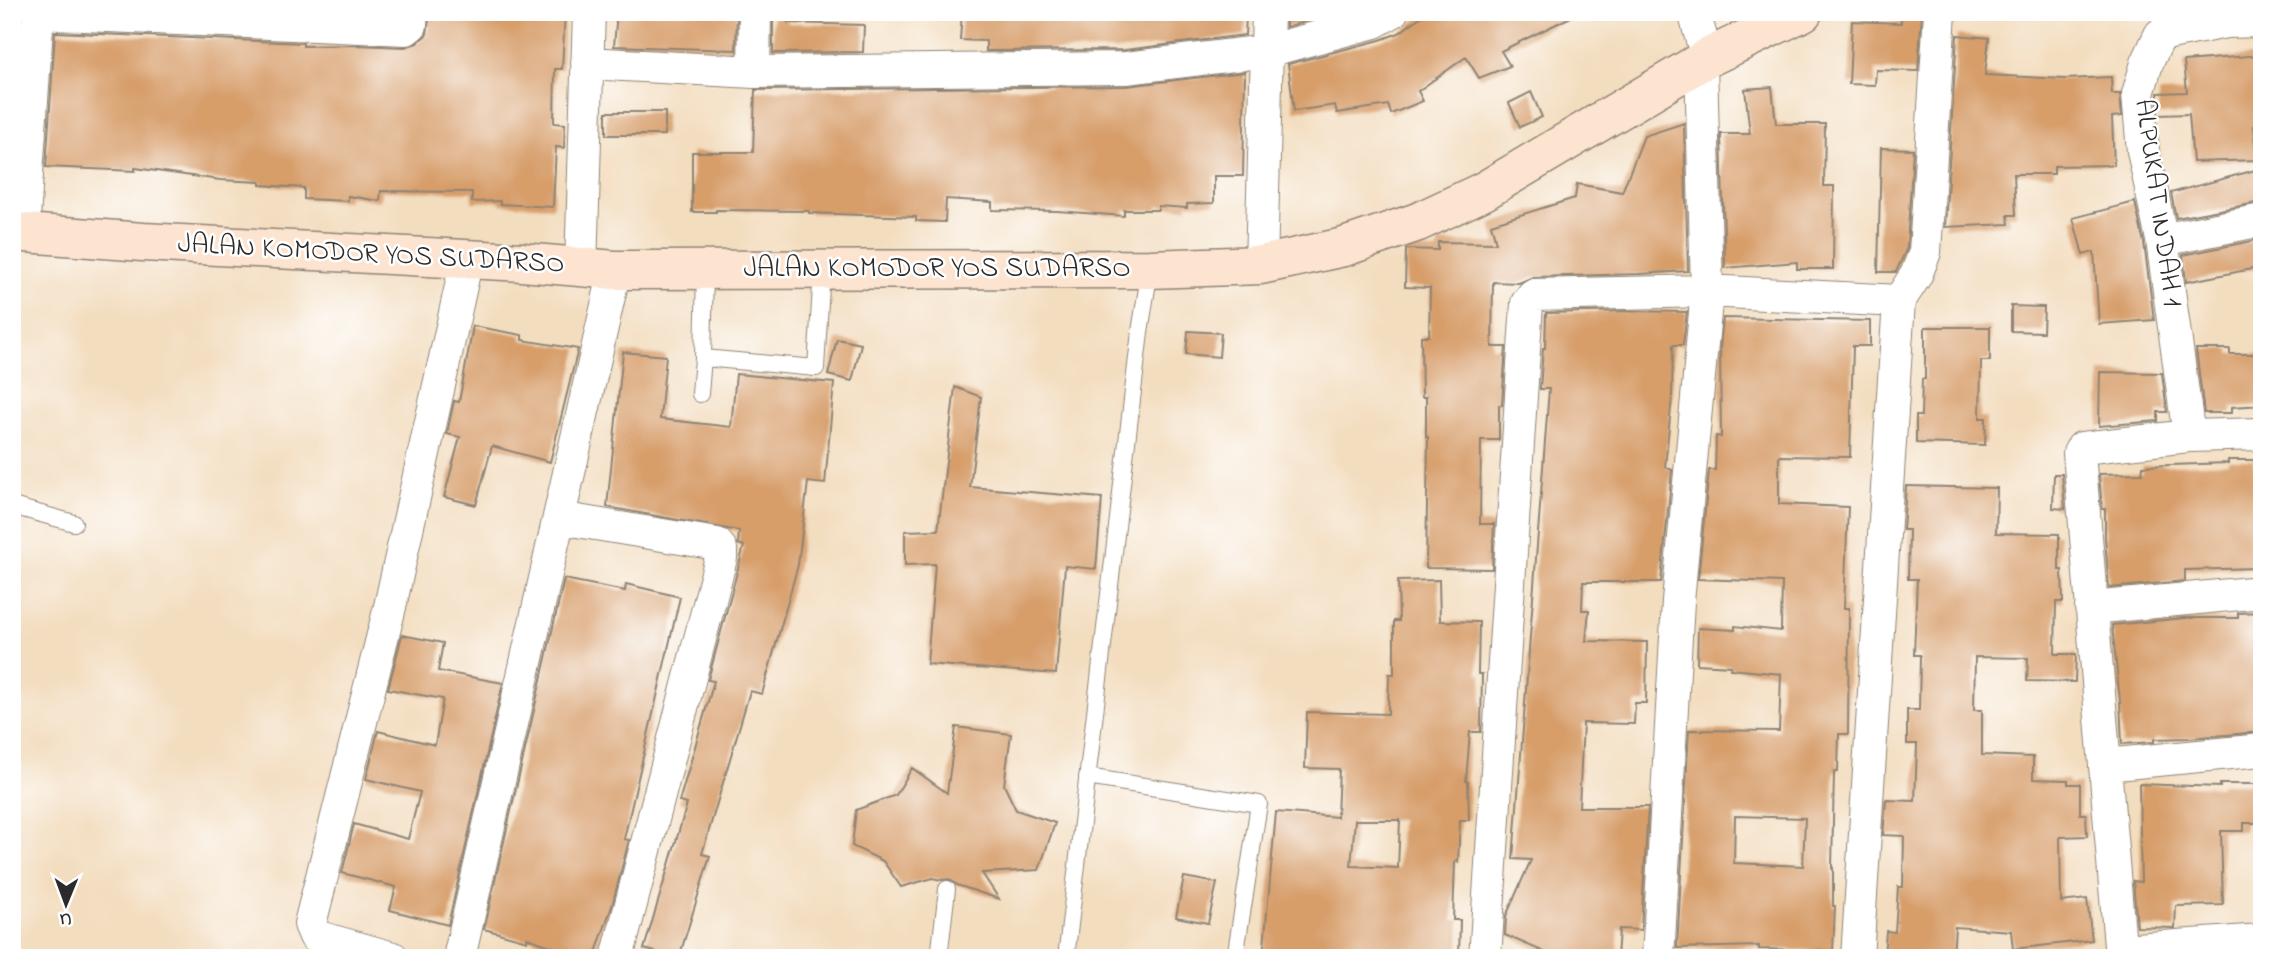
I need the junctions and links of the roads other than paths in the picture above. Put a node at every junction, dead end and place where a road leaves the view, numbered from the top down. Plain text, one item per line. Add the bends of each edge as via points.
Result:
1 (412, 12) edge
2 (589, 12) edge
3 (755, 12) edge
4 (1268, 12) edge
5 (1392, 12) edge
6 (1694, 12) edge
7 (1803, 12) edge
8 (1940, 12) edge
9 (38, 13) edge
10 (162, 15) edge
11 (283, 18) edge
12 (2262, 21) edge
13 (2157, 24) edge
14 (1268, 51) junction
15 (1704, 61) junction
16 (587, 63) junction
17 (754, 72) junction
18 (2262, 220) edge
19 (18, 232) edge
20 (2162, 240) junction
21 (467, 259) junction
22 (1261, 265) junction
23 (598, 269) junction
24 (1150, 269) junction
25 (705, 270) junction
26 (822, 270) junction
27 (1707, 290) junction
28 (1899, 301) junction
29 (703, 358) junction
30 (700, 394) dead end
31 (2262, 434) edge
32 (2189, 436) junction
33 (12, 506) edge
34 (559, 518) junction
35 (74, 523) dead end
36 (2262, 592) edge
37 (2091, 608) junction
38 (2262, 750) edge
39 (2105, 765) junction
40 (1087, 777) junction
41 (947, 889) dead end
42 (310, 924) junction
43 (2262, 940) edge
44 (2121, 954) edge
45 (301, 958) edge
46 (393, 958) edge
47 (459, 958) edge
48 (617, 958) edge
49 (939, 958) edge
50 (1066, 958) edge
51 (1235, 958) edge
52 (1485, 958) edge
53 (1658, 958) edge
54 (1857, 958) edge

1 - 11 street via 406,29
2 - 16 street
3 - 17 street
4 - 14 street
5 - 14 street via 1374,22
6 - 15 street
7 - 15 street, JALAN KOMODOR YOS SUDARSO
8 - 28 street via 1925,252
9 - 10 street
9 - 19 street
10 - 11 street
12 - 13 street, ALPUKAT INDAH 1
13 - 20 street, ALPUKAT INDAH 1 via 2138,94 2143,150
14 - 17 street via 1126,68
14 - 22 street
15 - 22 street, JALAN KOMODOR YOS SUDARSO via 1484,191 1419,222 1344,247
15 - 27 street
16 - 17 street
16 - 23 street
18 - 20 street
19 - 21 street, JALAN KOMODOR YOS SUDARSO
20 - 32 street, ALPUKAT INDAH 1
21 - 23 street, JALAN KOMODOR YOS SUDARSO
21 - 42 street via 389,611
22 - 24 street, JALAN KOMODOR YOS SUDARSO
23 - 25 street, JALAN KOMODOR YOS SUDARSO
23 - 34 street
24 - 26 street, JALAN KOMODOR YOS SUDARSO
24 - 40 lane
25 - 26 street, JALAN KOMODOR YOS SUDARSO
25 - 29 lane
26 - 29 lane via 816,368
27 - 28 street
27 - 52 street via 1534,295 1527,303
27 - 53 street via 1678,601
28 - 54 street
29 - 30 lane
31 - 32 street
32 - 37 street via 2082,448 2079,453
33 - 35 lane
34 - 47 street
34 - 48 street via 718,544 721,549
36 - 37 street
37 - 39 street
38 - 39 street
39 - 44 street
40 - 50 lane
40 - 51 lane via 1259,804
41 - 49 lane
42 - 45 street
42 - 46 street via 315,936
43 - 44 street

